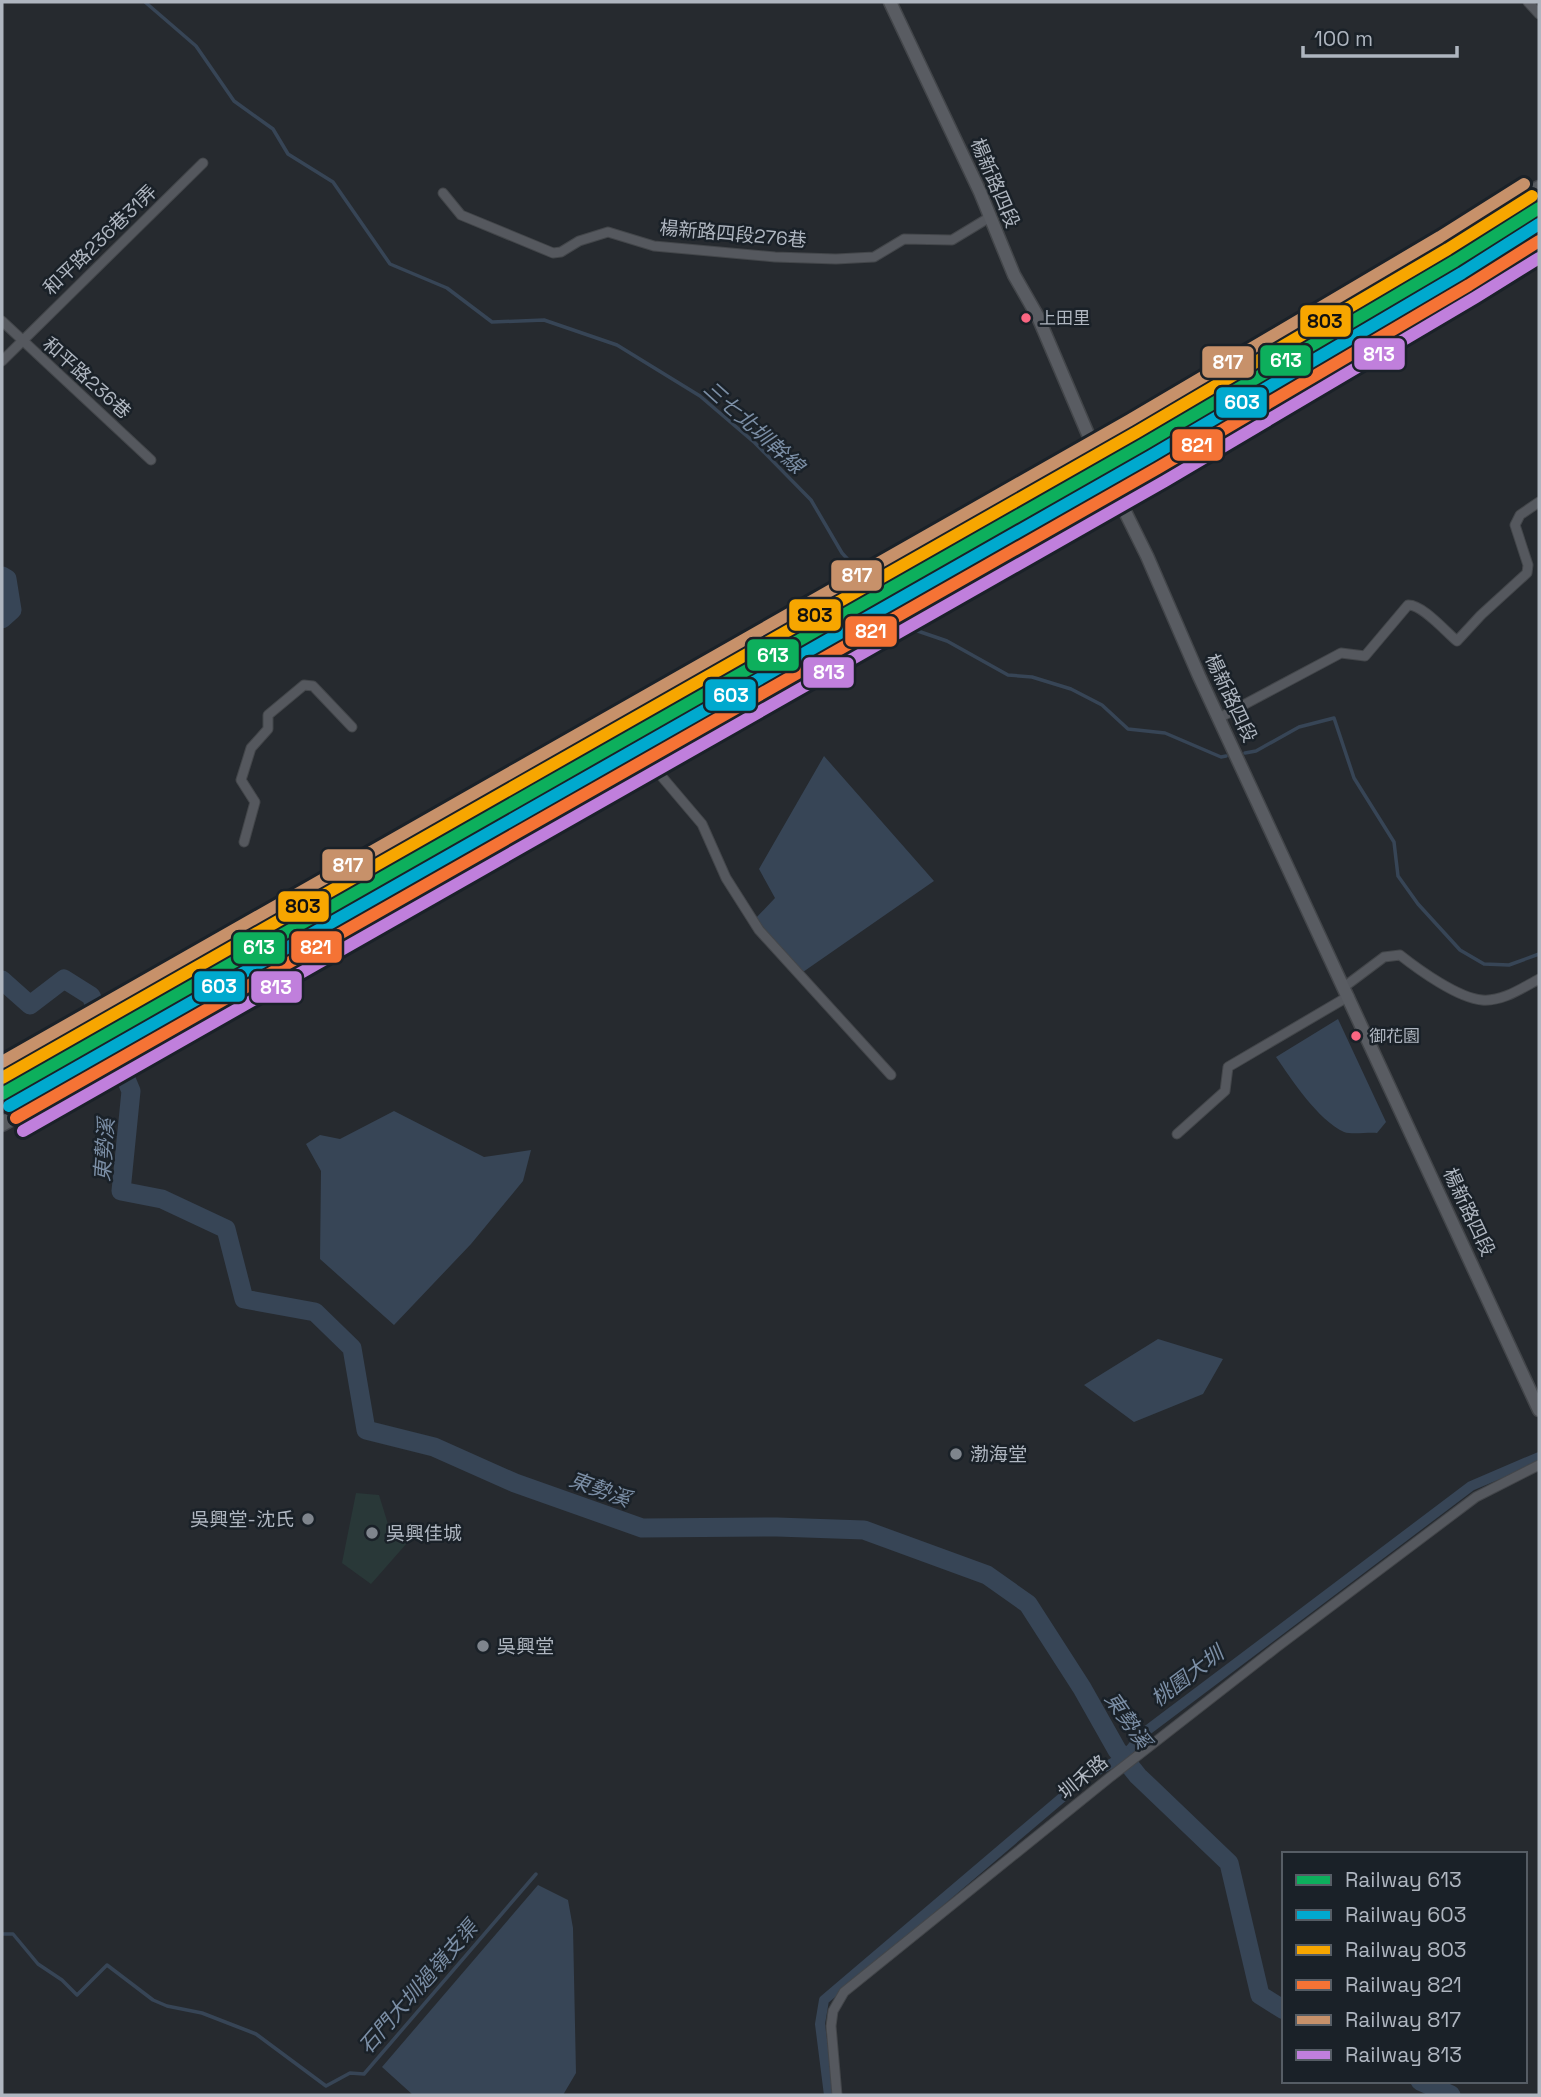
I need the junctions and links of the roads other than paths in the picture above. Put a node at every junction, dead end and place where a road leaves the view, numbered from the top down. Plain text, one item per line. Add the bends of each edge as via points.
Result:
1 (890, 2) edge
2 (1528, 2) edge
3 (1539, 14) edge
4 (203, 163) dead end
5 (1539, 188) edge
6 (443, 194) dead end
7 (990, 217) junction
8 (1539, 244) edge
9 (2, 321) edge
10 (21, 341) junction
11 (2, 361) edge
12 (1096, 453) junction
13 (150, 460) dead end
14 (1114, 490) junction
15 (1539, 502) edge
16 (1219, 718) junction
17 (352, 727) dead end
18 (657, 771) dead end
19 (244, 842) dead end
20 (1539, 979) edge
21 (1347, 992) junction
22 (192, 1013) junction
23 (201, 1026) dead end
24 (891, 1075) dead end
25 (2, 1081) edge
26 (2, 1124) edge
27 (1177, 1134) dead end
28 (1539, 1410) edge
29 (1539, 1465) edge
30 (837, 2095) edge

1 - 7 main road, 楊新路四段
2 - 3 street
4 - 10 street, 和平路236巷31弄
5 - 12 main road via 1463,242
6 - 7 street, 楊新路四段276巷 via 461,215 553,253 608,232 654,246 775,257 874,257 904,239 952,240
7 - 12 main road, 楊新路四段
8 - 14 main road via 1404,327
9 - 10 street, 和平路236巷
10 - 11 street, 和平路236巷31弄
10 - 13 street, 和平路236巷
12 - 14 main road, 楊新路四段
12 - 25 main road via 731,669 279,925 227,946 118,1006
14 - 16 main road, 楊新路四段
14 - 22 main road via 752,690
15 - 16 street via 1520,515 1515,525 1527,573 1458,641 1414,604 1408,604 1365,656 1341,653
16 - 21 main road, 楊新路四段
17 - 19 street via 313,686 304,685 268,715 268,729 251,748 241,780 255,802
18 - 24 street via 702,824 726,878 759,930
20 - 21 street via 1506,996 1483,1000 1429,978 1400,955 1384,957
21 - 27 street via 1228,1067 1225,1091
21 - 28 main road, 楊新路四段
22 - 23 street
22 - 26 main road
29 - 30 street, 圳禾路 via 1476,1497 1277,1647 844,1992 831,2026

